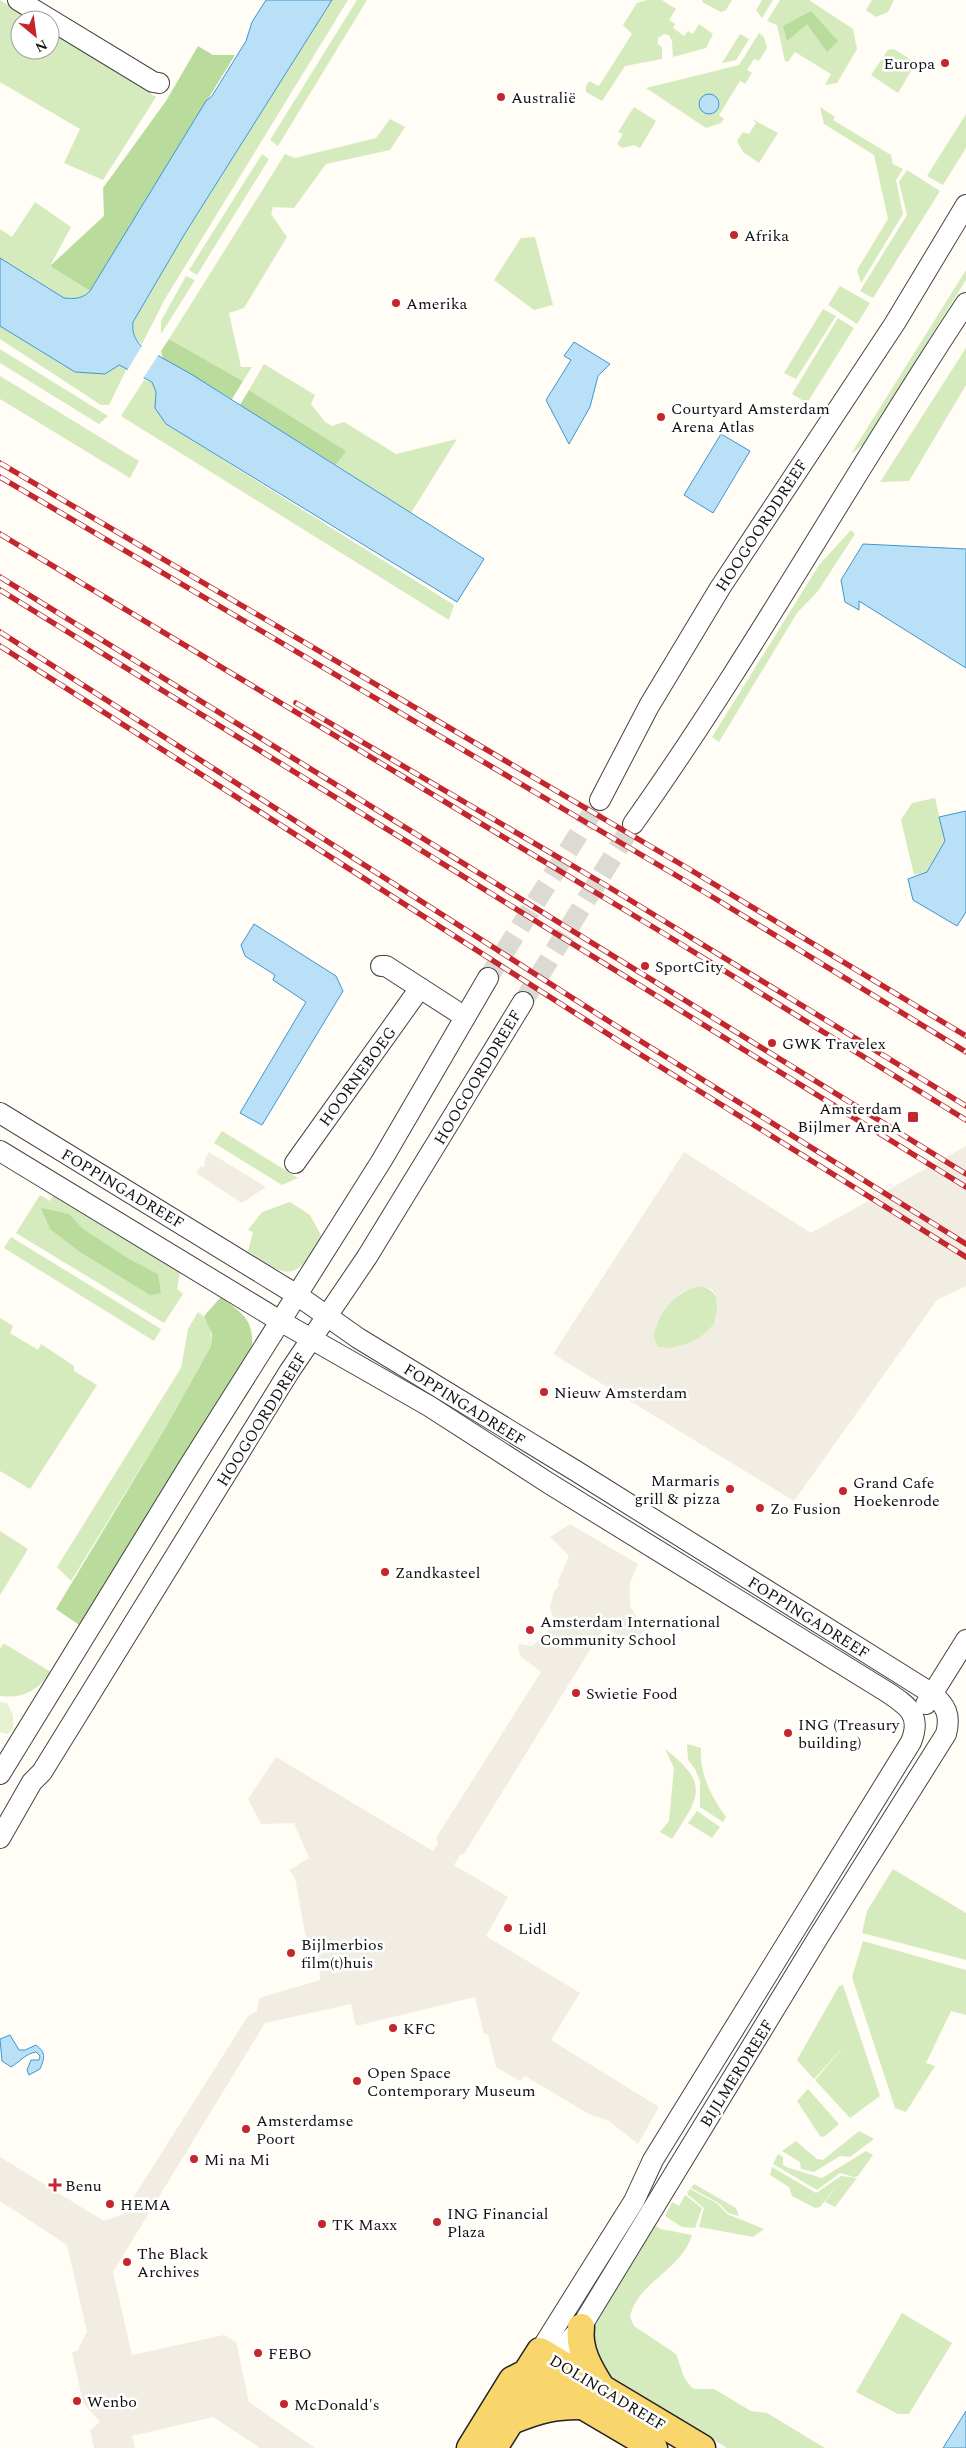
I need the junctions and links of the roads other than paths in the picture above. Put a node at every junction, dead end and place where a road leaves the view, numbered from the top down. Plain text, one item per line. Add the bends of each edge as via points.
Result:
1 (18, 0) edge
2 (159, 82) dead end
3 (966, 205) edge
4 (966, 304) edge
5 (600, 800) tunnel mouth
6 (633, 824) tunnel mouth
7 (381, 966) dead end
8 (488, 978) tunnel mouth
9 (420, 988) junction
10 (522, 1002) tunnel mouth
11 (465, 1017) junction
12 (0, 1113) edge
13 (0, 1151) edge
14 (295, 1163) dead end
15 (297, 1295) junction
16 (327, 1318) junction
17 (280, 1321) junction
18 (311, 1339) junction
19 (966, 1640) edge
20 (931, 1693) junction
21 (914, 1720) junction
22 (0, 1774) edge
23 (0, 1838) edge
24 (581, 2327) junction
25 (546, 2354) junction
26 (531, 2376) junction
27 (594, 2397) junction
28 (511, 2421) junction
29 (470, 2448) edge
30 (494, 2448) edge
31 (654, 2448) edge
32 (702, 2448) edge

1 - 2 street via 154,82
3 - 5 street, HOOGOORDDREEF via 895,323 720,588 649,706
4 - 6 street via 898,406 707,718
7 - 9 street
8 - 11 street
9 - 11 street
9 - 14 street, HOORNEBOEG
10 - 16 street, HOOGOORDDREEF via 367,1258
11 - 15 street via 358,1199
12 - 15 street, FOPPINGADREEF
13 - 17 street, FOPPINGADREEF
15 - 16 street, FOPPINGADREEF
15 - 17 street
16 - 18 street, HOOGOORDDREEF
16 - 20 street, FOPPINGADREEF
17 - 18 street, FOPPINGADREEF
17 - 22 street
18 - 21 street, FOPPINGADREEF via 429,1406 888,1692 908,1706
18 - 23 street, HOOGOORDDREEF
19 - 20 street, BIJLMERDREEF
20 - 21 street, BIJLMERDREEF
20 - 24 street, BIJLMERDREEF via 942,1702 948,1714 946,1734
21 - 25 street, BIJLMERDREEF via 911,1742 653,2160 634,2202
24 - 25 street, BIJLMERDREEF via 569,2343
24 - 27 main road via 583,2353
25 - 26 main road, BIJLMERDREEF
25 - 27 main road, DOLINGADREEF
26 - 27 main road, DOLINGADREEF
26 - 28 main road, BIJLMERDREEF
26 - 29 main road, BIJLMERDREEF via 512,2380
27 - 28 main road via 540,2409
27 - 31 main road, DOLINGADREEF
27 - 32 main road, DOLINGADREEF
28 - 30 main road, BIJLMERDREEF

